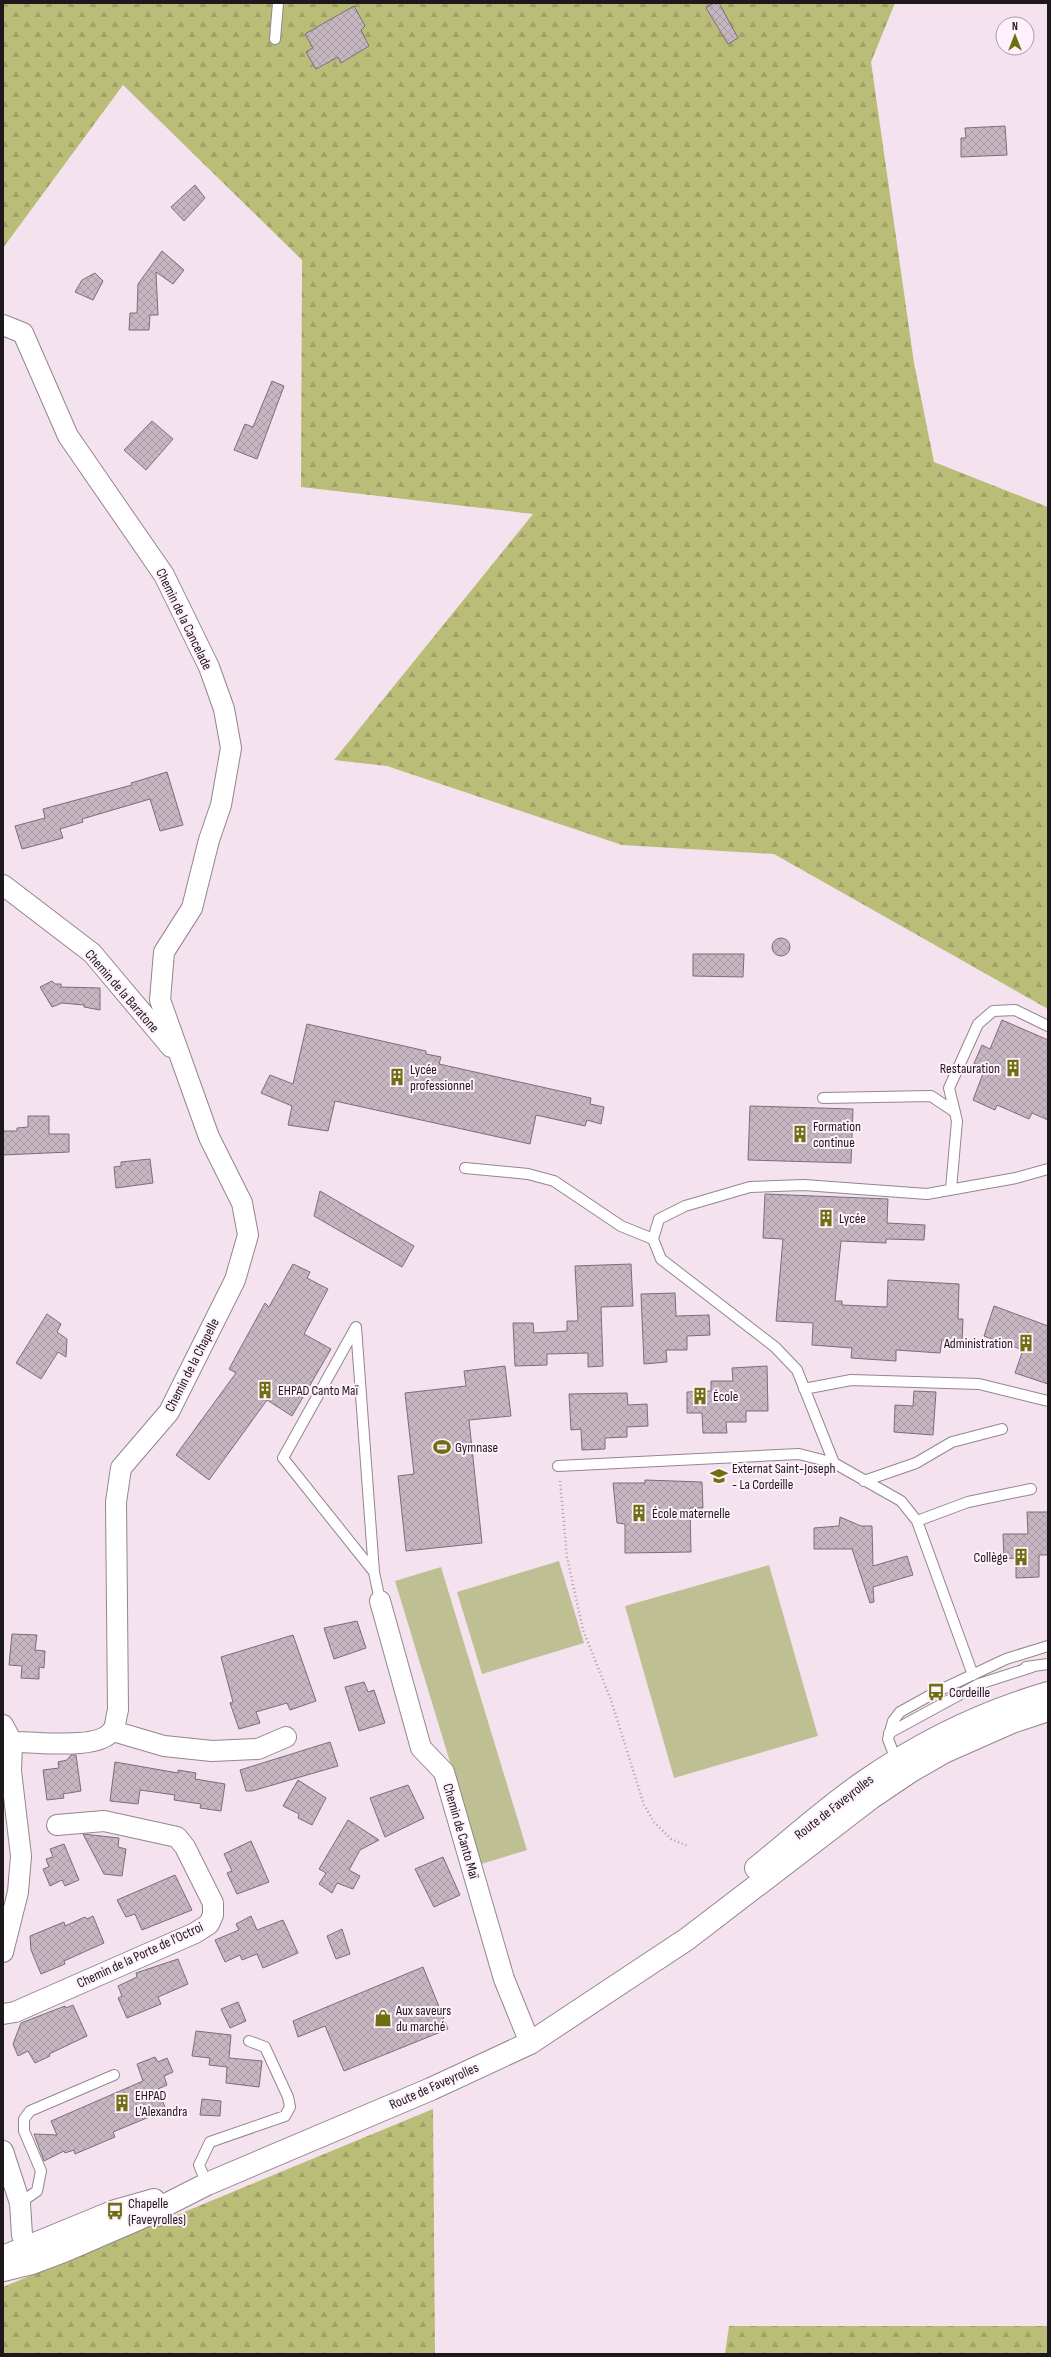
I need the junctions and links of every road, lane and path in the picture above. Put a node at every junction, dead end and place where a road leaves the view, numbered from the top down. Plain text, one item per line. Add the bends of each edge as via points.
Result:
1 (278, 3) edge
2 (275, 39) dead end
3 (3, 325) edge
4 (3, 885) edge
5 (192, 908) joint
6 (1048, 1026) edge
7 (180, 1058) junction
8 (823, 1098) dead end
9 (955, 1112) junction
10 (465, 1168) dead end
11 (1048, 1169) edge
12 (951, 1189) junction
13 (653, 1239) junction
14 (804, 1389) junction
15 (1048, 1401) edge
16 (1002, 1429) dead end
17 (834, 1463) junction
18 (558, 1466) joint
19 (864, 1481) junction
20 (1031, 1489) dead end
21 (917, 1521) junction
22 (374, 1572) junction
23 (380, 1601) joint
24 (1048, 1646) edge
25 (1048, 1664) edge
26 (1032, 1667) junction
27 (973, 1675) junction
28 (1048, 1693) edge
29 (1048, 1710) edge
30 (3, 1725) edge
31 (113, 1731) junction
32 (889, 1732) junction
33 (286, 1737) dead end
34 (12, 1742) junction
35 (944, 1752) junction
36 (899, 1759) junction
37 (57, 1825) dead end
38 (688, 1846) dead end
39 (3, 1952) edge
40 (647, 1964) junction
41 (3, 2014) edge
42 (249, 2041) dead end
43 (530, 2043) junction
44 (114, 2075) dead end
45 (3, 2151) edge
46 (207, 2184) junction
47 (20, 2203) junction
48 (29, 2255) junction
49 (3, 2258) edge
50 (3, 2270) edge

1 - 2 lane
3 - 5 street, Chemin de la Cancelade via 23,333 68,436 164,575 209,667 224,709 231,748 221,805 209,840
4 - 7 street, Chemin de la Baratone via 92,953
5 - 7 street, Chemin de la Chapelle via 164,952 160,1000
6 - 9 lane via 1015,1010 992,1011 978,1024 949,1088
7 - 31 street, Chemin de la Chapelle via 209,1137 242,1203 248,1235 235,1280 169,1412 121,1468 116,1502 118,1710
8 - 9 lane via 931,1096
9 - 12 lane via 957,1121
10 - 13 lane via 528,1174 554,1181 621,1226
11 - 12 lane via 1016,1178
12 - 13 lane via 927,1194 804,1185 750,1187 672,1212 659,1219
13 - 14 lane via 661,1259 776,1347 797,1370
14 - 15 lane via 851,1380 979,1384
14 - 17 lane
16 - 19 lane via 952,1442 916,1463
17 - 18 lane via 799,1454
17 - 19 lane
18 - 38 path via 567,1557 583,1630 611,1700 644,1805 654,1822 671,1839
19 - 21 lane via 901,1500
20 - 21 lane via 968,1502
21 - 27 lane
22 - 22 lane via 283,1458 356,1327 356,1335
22 - 23 lane
23 - 43 street, Chemin de Canto Maï via 422,1748 444,1772 504,1979
24 - 27 lane via 1006,1659
25 - 26 lane
26 - 27 lane
26 - 32 lane via 979,1684
27 - 32 lane via 907,1707 893,1721
28 - 36 main road, Route de Faveyrolles via 1004,1706 931,1740
29 - 35 main road, Route de Faveyrolles via 1012,1722
30 - 34 street
31 - 33 street via 164,1746 212,1751 258,1749
31 - 34 street via 100,1741 79,1744
32 - 36 lane via 889,1745
34 - 39 street via 11,1771 22,1856 18,1892
35 - 36 lane via 910,1760
35 - 40 main road, Route de Faveyrolles via 871,1798 687,1939
36 - 40 main road, Route de Faveyrolles via 864,1781 684,1927
37 - 41 street, Chemin de la Porte de l'Octroi via 104,1821 177,1837 185,1847 212,1903 212,1915 209,1924 195,1933 15,2012
40 - 43 main road, Route de Faveyrolles
42 - 46 lane via 265,2047 290,2107 285,2116 210,2142 199,2165
43 - 46 main road, Route de Faveyrolles via 431,2089
44 - 47 lane via 30,2110 24,2119 24,2131 42,2171 37,2191
45 - 47 street
46 - 48 main road, Route de Faveyrolles via 138,2219
47 - 48 street via 22,2235
48 - 49 main road, Route de Faveyrolles
48 - 50 main road, Route de Faveyrolles

